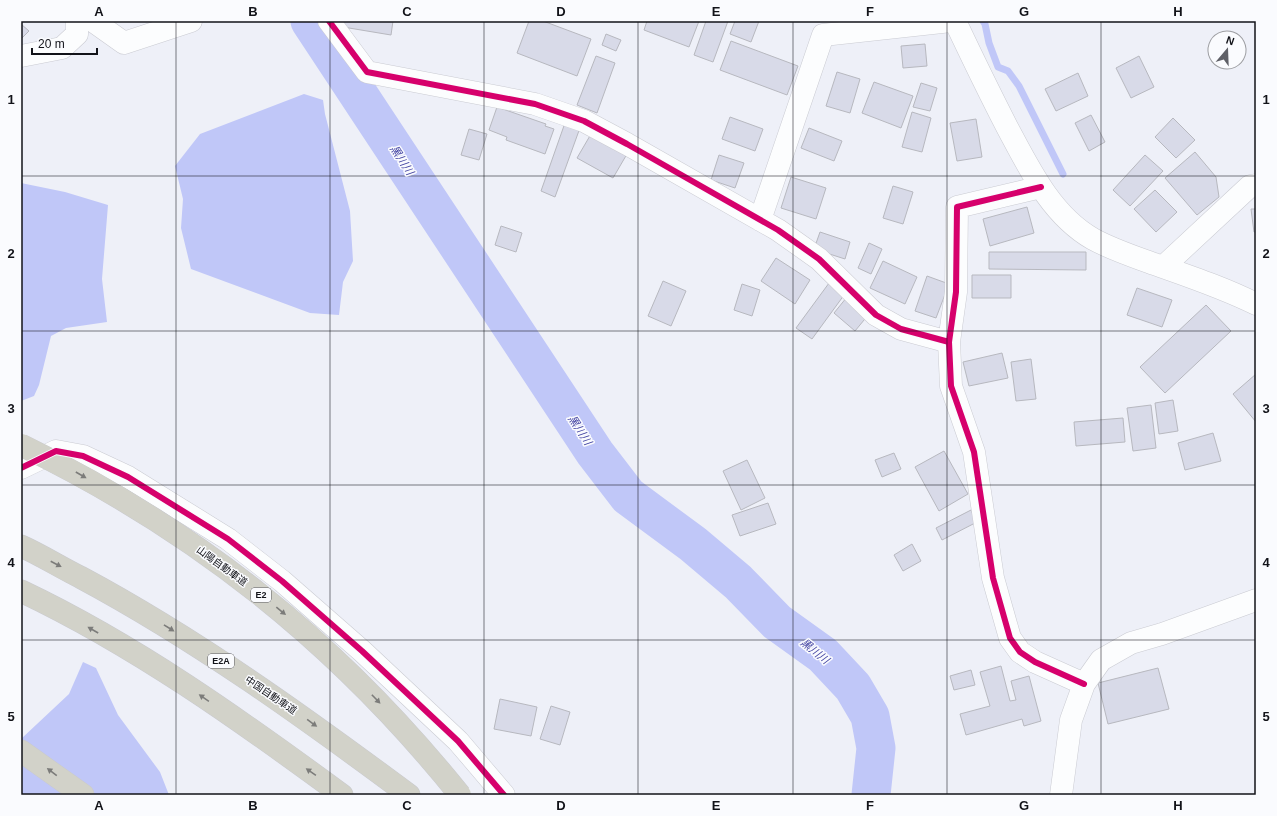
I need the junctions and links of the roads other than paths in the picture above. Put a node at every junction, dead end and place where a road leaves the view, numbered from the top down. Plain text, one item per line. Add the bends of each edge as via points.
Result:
1 (77, 21) edge
2 (93, 21) edge
3 (192, 21) edge
4 (330, 21) edge
5 (951, 21) edge
6 (955, 21) edge
7 (21, 56) edge
8 (1256, 185) edge
9 (1041, 187) junction
10 (760, 220) junction
11 (1163, 267) junction
12 (1256, 304) edge
13 (949, 342) junction
14 (21, 444) edge
15 (21, 468) edge
16 (21, 546) edge
17 (21, 591) edge
18 (1256, 600) edge
19 (1084, 684) junction
20 (21, 751) edge
21 (83, 795) edge
22 (342, 795) edge
23 (409, 795) edge
24 (460, 795) edge
25 (504, 795) edge
26 (1061, 795) edge

1 - 7 street via 77,34 62,48
2 - 3 street via 124,43
4 - 10 street via 367,72 535,104 584,122 628,144
5 - 10 street via 823,34
6 - 9 street via 982,80
8 - 11 street via 1250,186
9 - 11 street via 1066,219 1092,238
9 - 13 street via 957,207 956,292
10 - 13 street via 818,259 876,315 901,329
11 - 12 street
13 - 19 street via 951,386 974,452 993,578 1010,638 1020,652 1035,662
14 -> 24 highway, 山陽自動車道 / E2, bridge via 69,468 147,514 228,569 295,622 351,673 407,732
15 - 25 street via 56,451 83,456 128,477 228,539 362,651 458,741
16 -> 23 highway, 中国自動車道 / E2A via 125,601 203,649 309,721
22 -> 17 highway via 165,671 47,603
18 - 19 street via 1162,634 1131,642 1101,660
19 - 26 street via 1071,720
21 -> 20 highway

